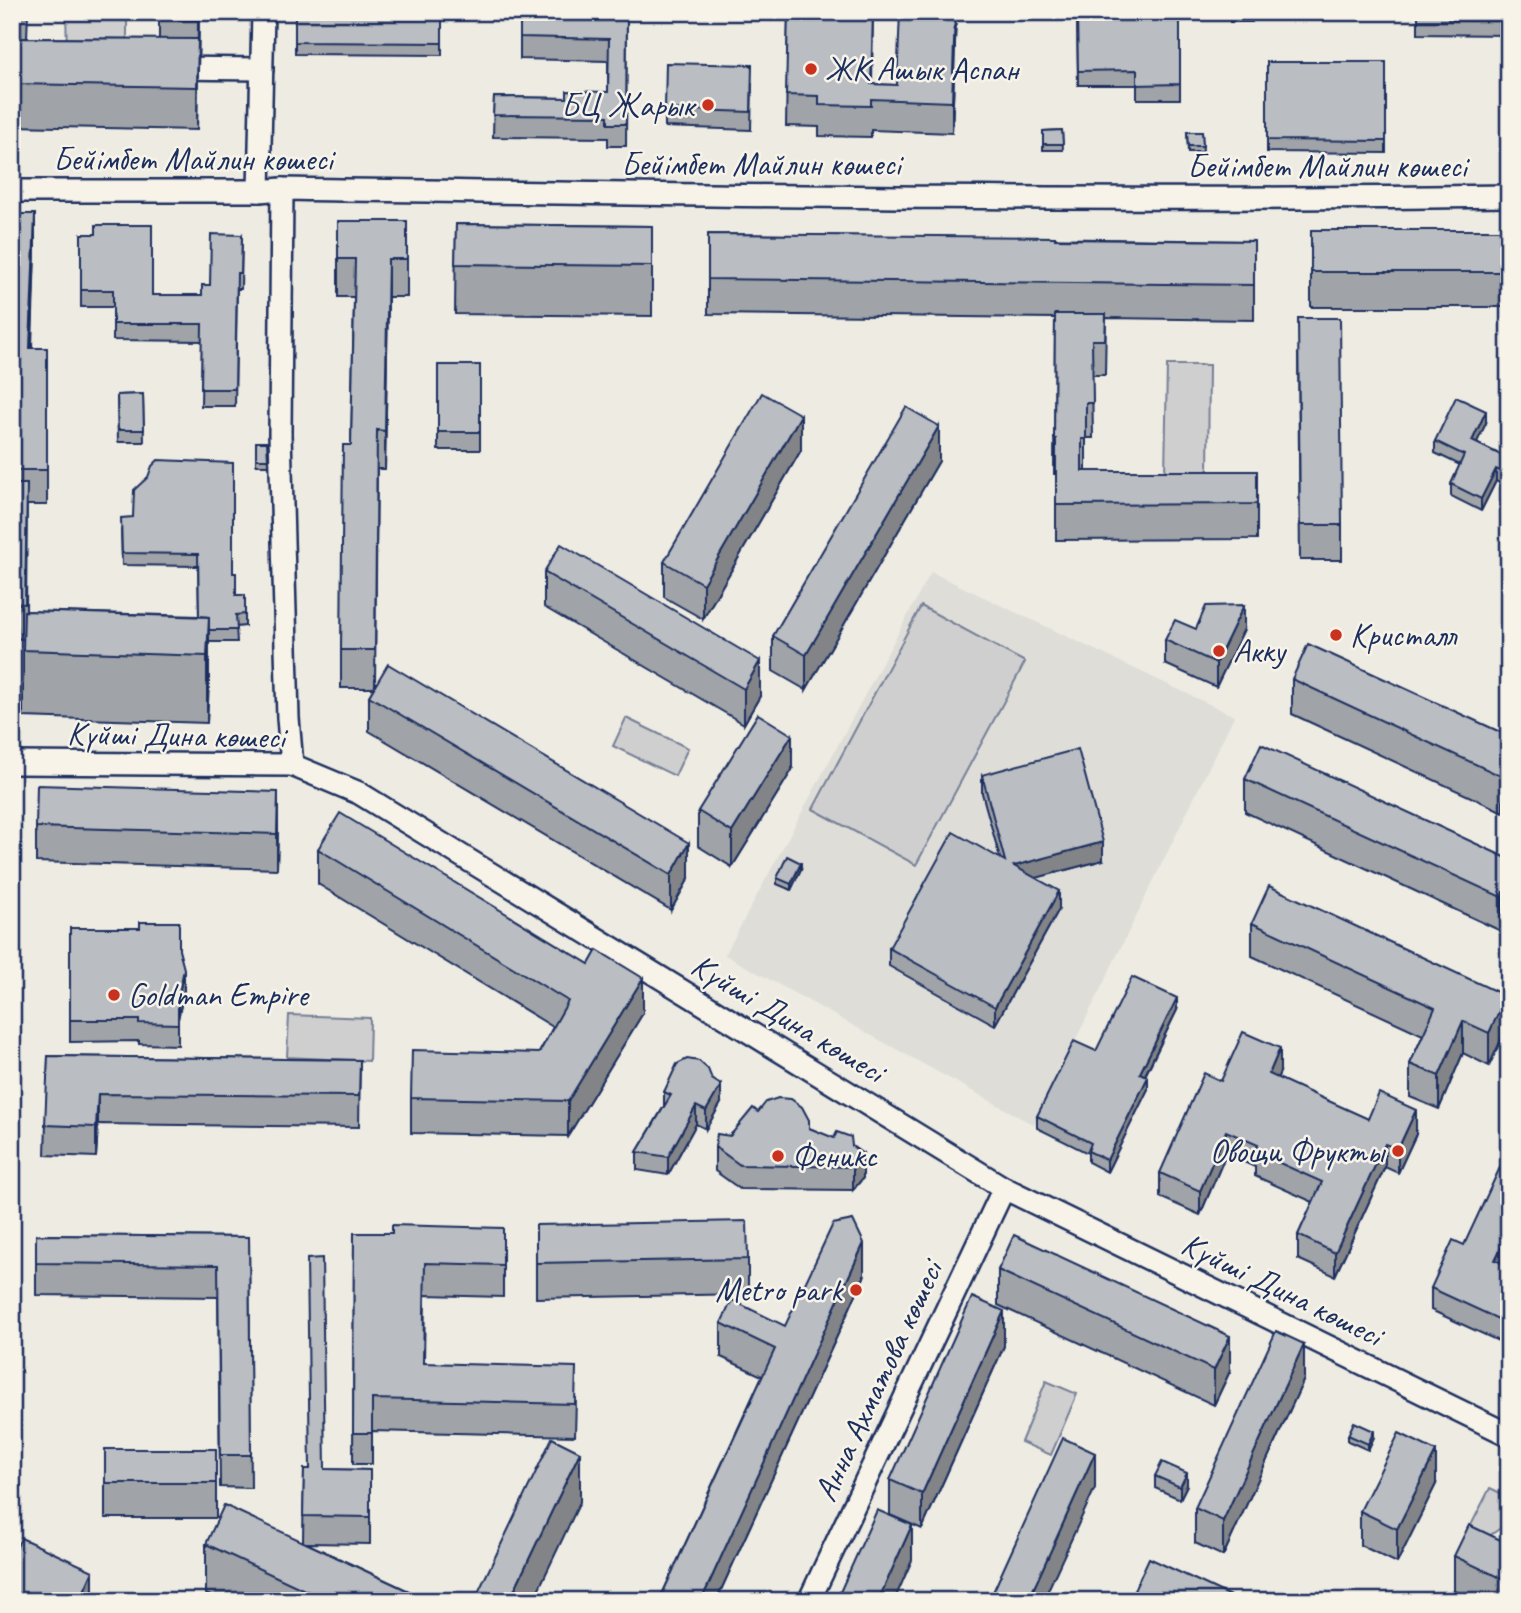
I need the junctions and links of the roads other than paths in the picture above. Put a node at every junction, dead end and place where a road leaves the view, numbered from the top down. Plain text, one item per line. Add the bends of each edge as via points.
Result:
1 (263, 12) edge
2 (147, 68) edge
3 (262, 69) junction
4 (282, 189) junction
5 (12, 191) edge
6 (259, 191) junction
7 (1509, 196) edge
8 (12, 763) edge
9 (292, 765) junction
10 (1004, 1188) junction
11 (1509, 1436) edge
12 (809, 1601) edge

1 - 3 street
2 - 3 street
3 - 6 street
4 - 6 street, Бейімбет Майлин көшесі
4 - 7 street, Бейімбет Майлин көшесі via 1144,199
4 - 9 street via 280,435
5 - 6 street, Бейімбет Майлин көшесі
8 - 9 street, Күйші Дина көшесі
9 - 10 street, Күйші Дина көшесі via 359,793
10 - 11 street, Күйші Дина көшесі
10 - 12 street, Анна Ахматова көшесі

